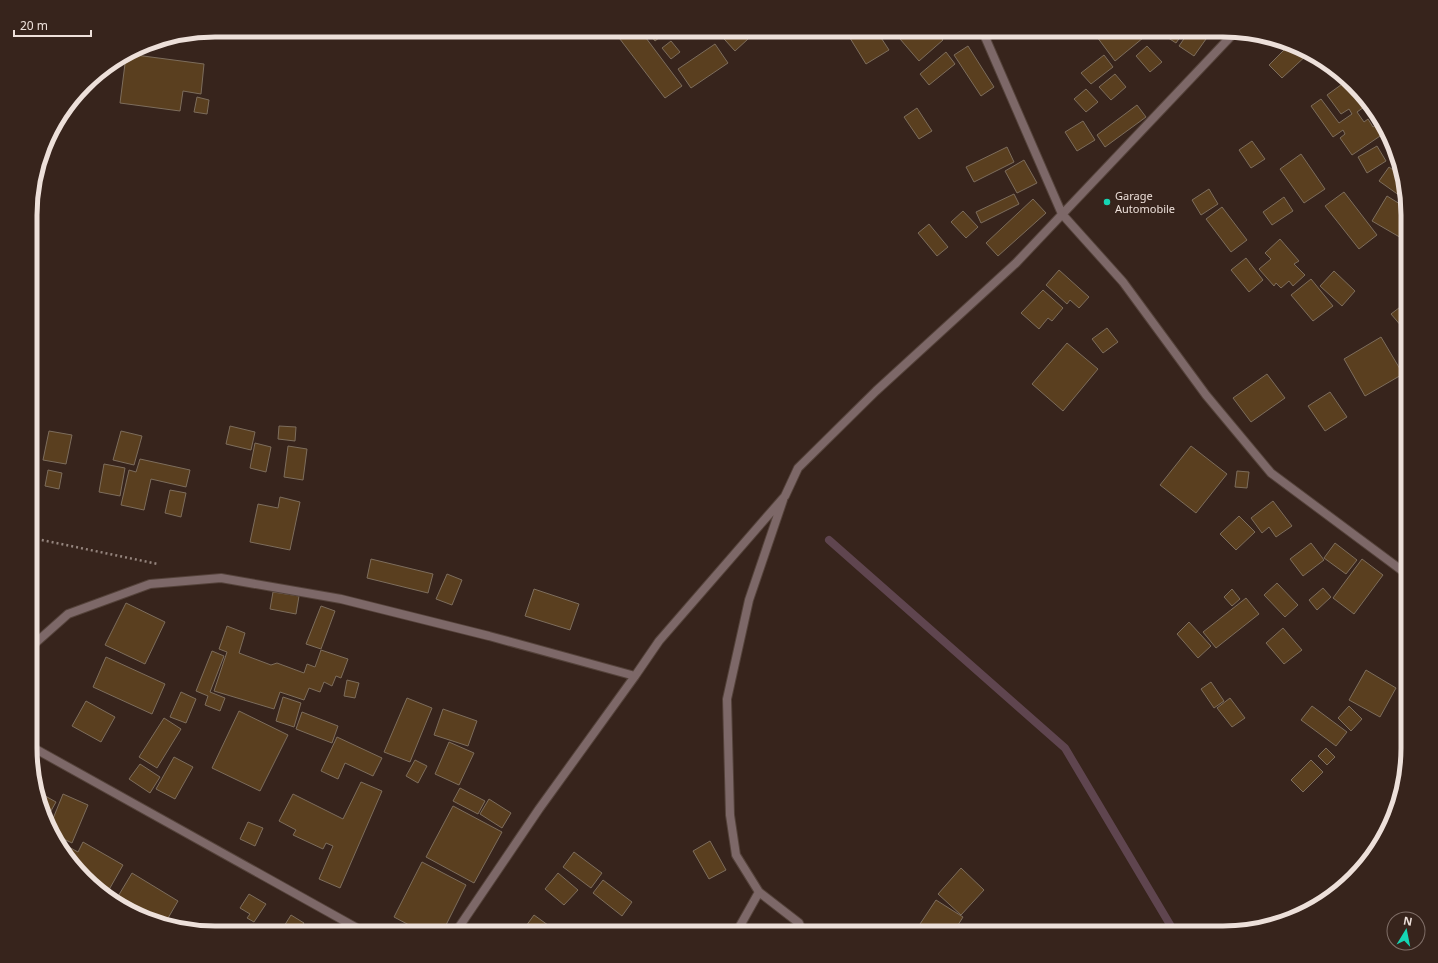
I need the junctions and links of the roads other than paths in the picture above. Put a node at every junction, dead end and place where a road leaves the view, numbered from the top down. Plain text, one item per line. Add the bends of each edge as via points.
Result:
1 (985, 37) edge
2 (1230, 37) edge
3 (1062, 214) junction
4 (785, 496) junction
5 (1401, 570) edge
6 (37, 642) edge
7 (636, 676) junction
8 (37, 750) edge
9 (759, 892) junction
10 (353, 926) edge
11 (460, 926) edge
12 (740, 926) edge
13 (800, 926) edge

1 - 3 street
2 - 3 street
3 - 4 street via 1016,263 876,391 798,468
3 - 5 street via 1123,282 1206,395 1271,473
4 - 7 street via 659,641
4 - 9 street via 749,600 727,699 730,815 736,855
6 - 7 street via 68,614 150,584 221,578 341,599
7 - 11 street via 539,809
8 - 10 street
9 - 12 street
9 - 13 street

